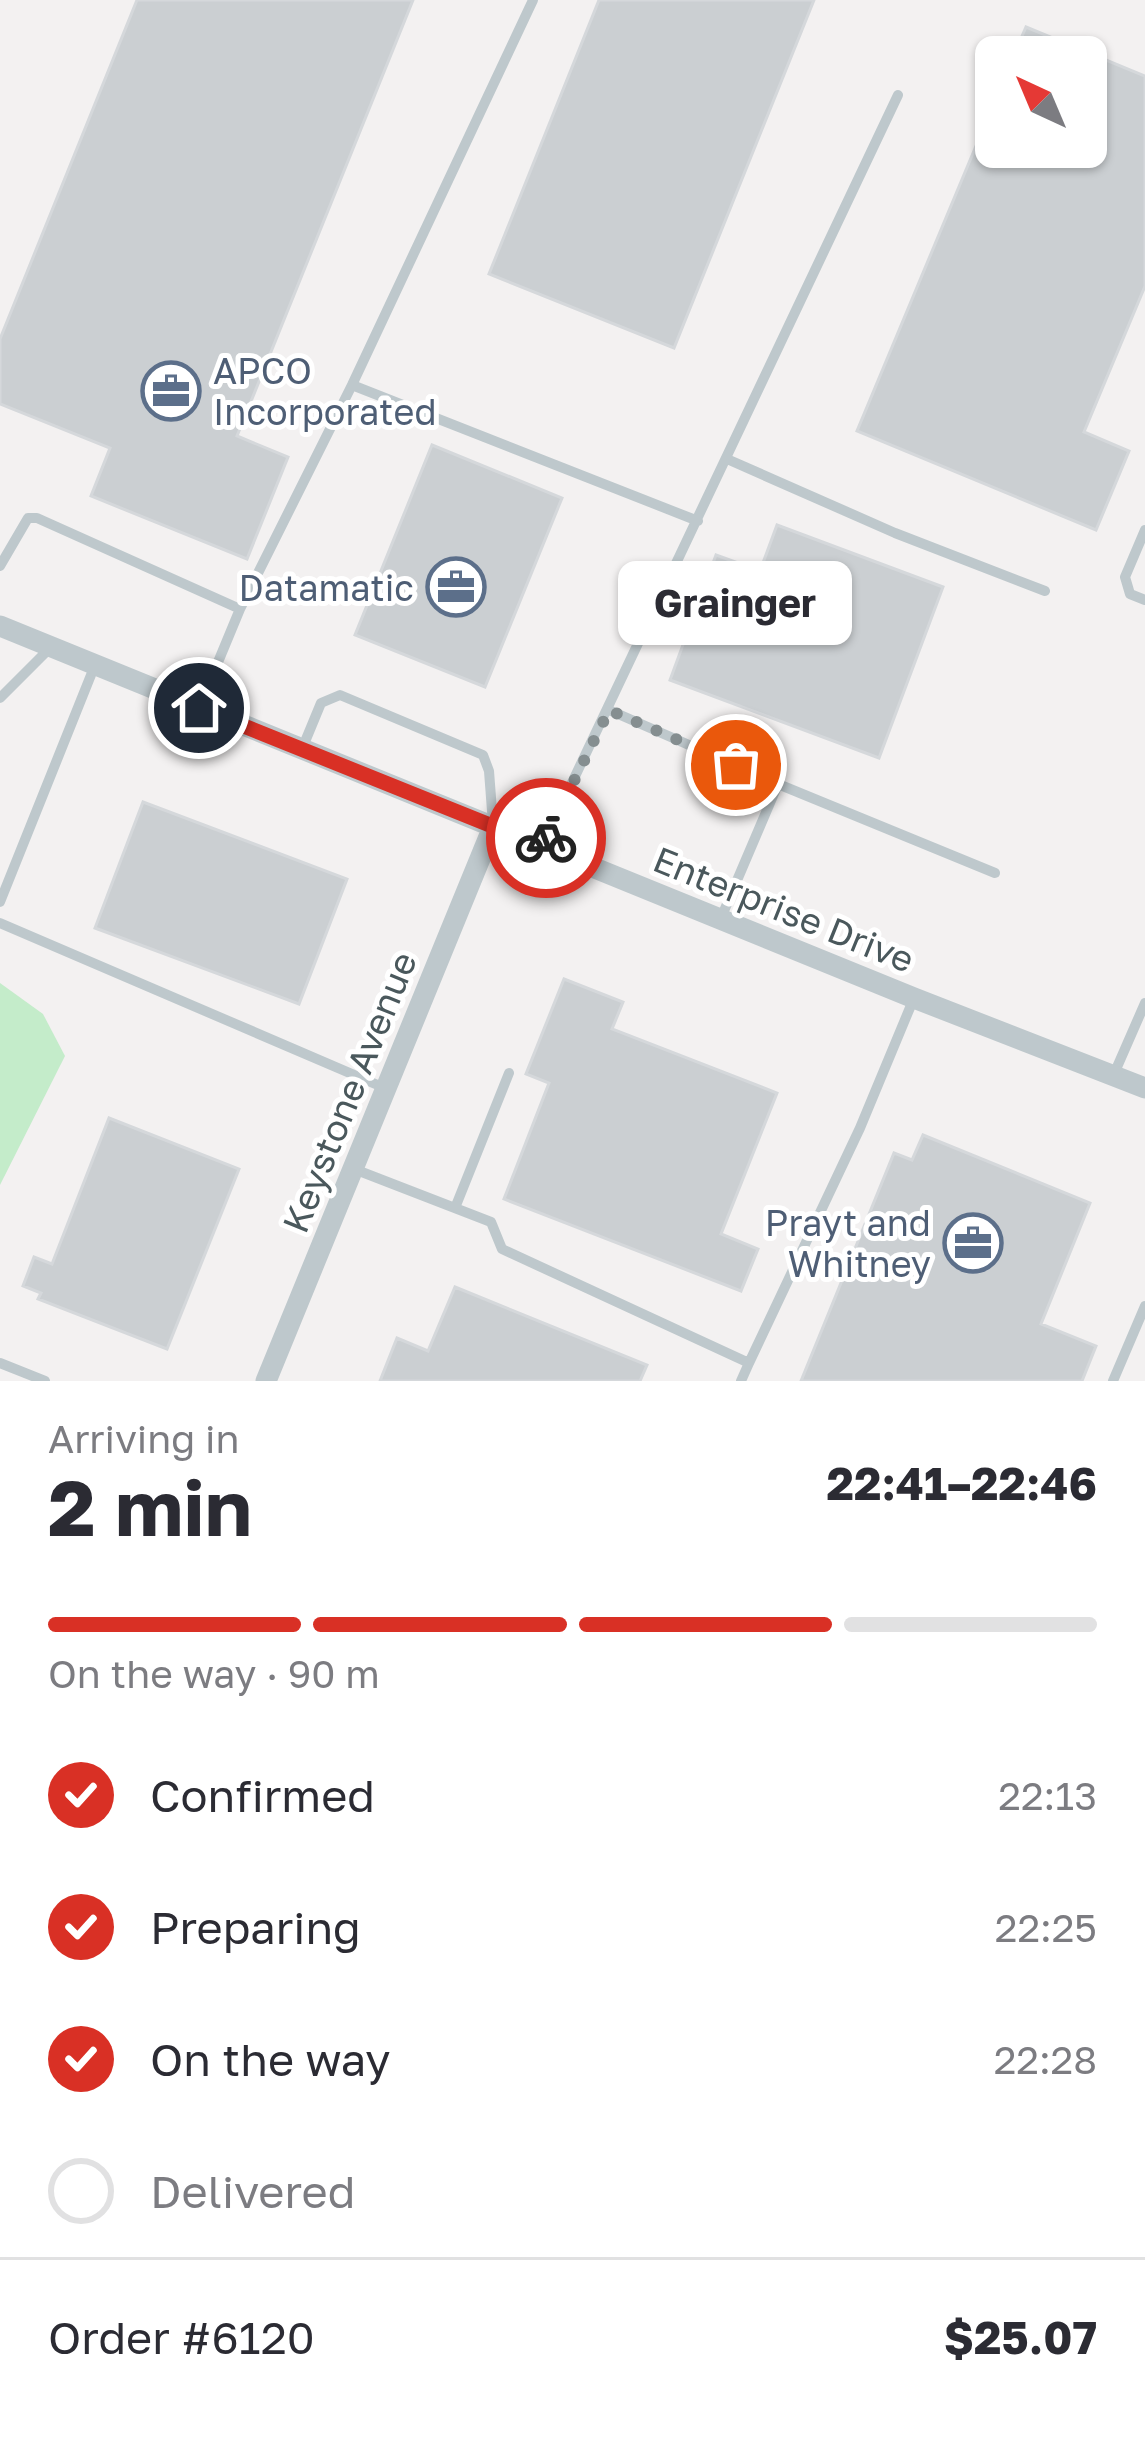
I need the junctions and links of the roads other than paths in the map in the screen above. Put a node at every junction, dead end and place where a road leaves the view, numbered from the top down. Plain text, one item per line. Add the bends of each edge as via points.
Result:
1 (533, 0) edge
2 (898, 95) dead end
3 (352, 385) junction
4 (727, 459) junction
5 (698, 521) junction
6 (1145, 530) edge
7 (0, 566) edge
8 (1045, 591) dead end
9 (1145, 600) edge
10 (240, 609) junction
11 (0, 626) edge
12 (50, 648) junction
13 (95, 665) junction
14 (0, 698) edge
15 (199, 708) junction
16 (609, 710) junction
17 (302, 748) junction
18 (778, 784) junction
19 (493, 827) junction
20 (542, 846) junction
21 (994, 873) dead end
22 (0, 902) edge
23 (721, 918) junction
24 (0, 923) edge
25 (914, 998) junction
26 (1145, 1003) edge
27 (508, 1073) dead end
28 (1114, 1074) junction
29 (1145, 1088) edge
30 (387, 1089) junction
31 (354, 1168) junction
32 (454, 1208) junction
33 (1145, 1306) edge
34 (0, 1363) edge
35 (749, 1363) junction
36 (45, 1381) edge
37 (266, 1381) edge
38 (741, 1381) edge
39 (1113, 1381) edge

1 - 3 lane
2 - 4 lane
3 - 5 lane
3 - 10 lane
4 - 5 lane
4 - 8 lane
5 - 16 lane
6 - 9 lane via 1125,577 1130,594
7 - 10 lane via 22,524 37,518
10 - 15 lane
11 - 12 street, Enterprise Drive
12 - 13 street, Enterprise Drive
12 - 14 lane
13 - 15 street, Enterprise Drive
13 - 22 lane
15 - 17 street, Enterprise Drive
16 - 18 lane
16 - 20 lane
17 - 19 street, Enterprise Drive
17 - 19 lane via 321,703 340,695 483,754
18 - 21 lane
18 - 23 lane
19 - 20 street, Enterprise Drive
19 - 30 street, Keystone Avenue
20 - 23 street, Enterprise Drive
23 - 25 street, Enterprise Drive
24 - 30 lane
25 - 28 street, Enterprise Drive
25 - 35 lane
26 - 28 lane
27 - 32 lane
28 - 29 street, Enterprise Drive
30 - 31 street, Keystone Avenue
31 - 32 lane
31 - 37 street, Keystone Avenue
32 - 35 lane via 490,1222 502,1249
33 - 39 lane
34 - 36 lane
35 - 38 lane

